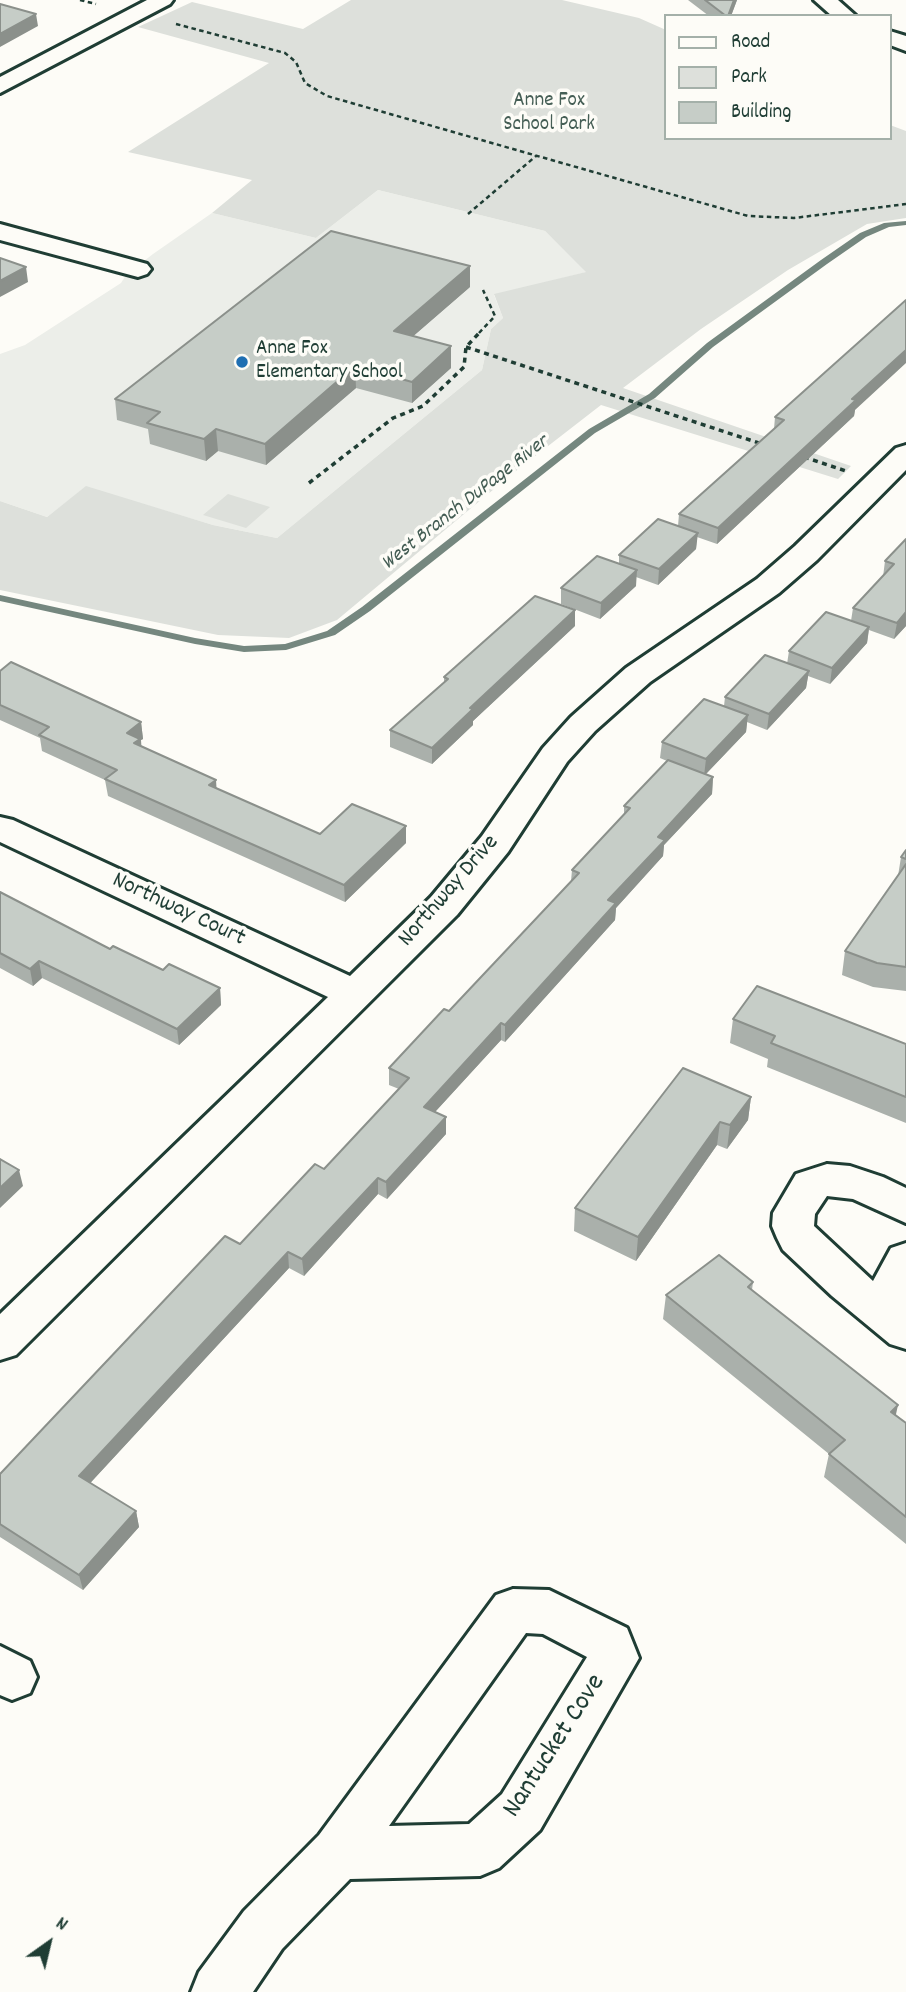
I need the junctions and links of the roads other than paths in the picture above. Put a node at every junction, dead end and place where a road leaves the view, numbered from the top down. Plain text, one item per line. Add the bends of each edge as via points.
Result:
1 (163, 0) edge
2 (824, 0) edge
3 (843, 14) edge
4 (0, 67) edge
5 (23, 73) junction
6 (0, 86) edge
7 (0, 232) edge
8 (138, 269) dead end
9 (906, 454) edge
10 (0, 828) edge
11 (355, 994) junction
12 (906, 1207) edge
13 (906, 1260) edge
14 (893, 1320) edge
15 (0, 1342) edge
16 (338, 1853) junction
17 (219, 1992) edge

1 - 5 street
2 - 3 street
4 - 5 street
5 - 6 street
7 - 8 street
9 - 11 street, Northway Drive via 768,586 638,675 583,724 555,755 459,889
10 - 11 street, Northway Court
11 - 15 street, Northway Drive
12 - 14 street via 868,1188 827,1180 811,1185 794,1213 798,1238
13 - 14 street
16 - 16 street, Nantucket Cove via 480,1850 522,1812 614,1658 609,1644 549,1612 513,1611
16 - 17 street, Nantucket Cove via 263,1930

